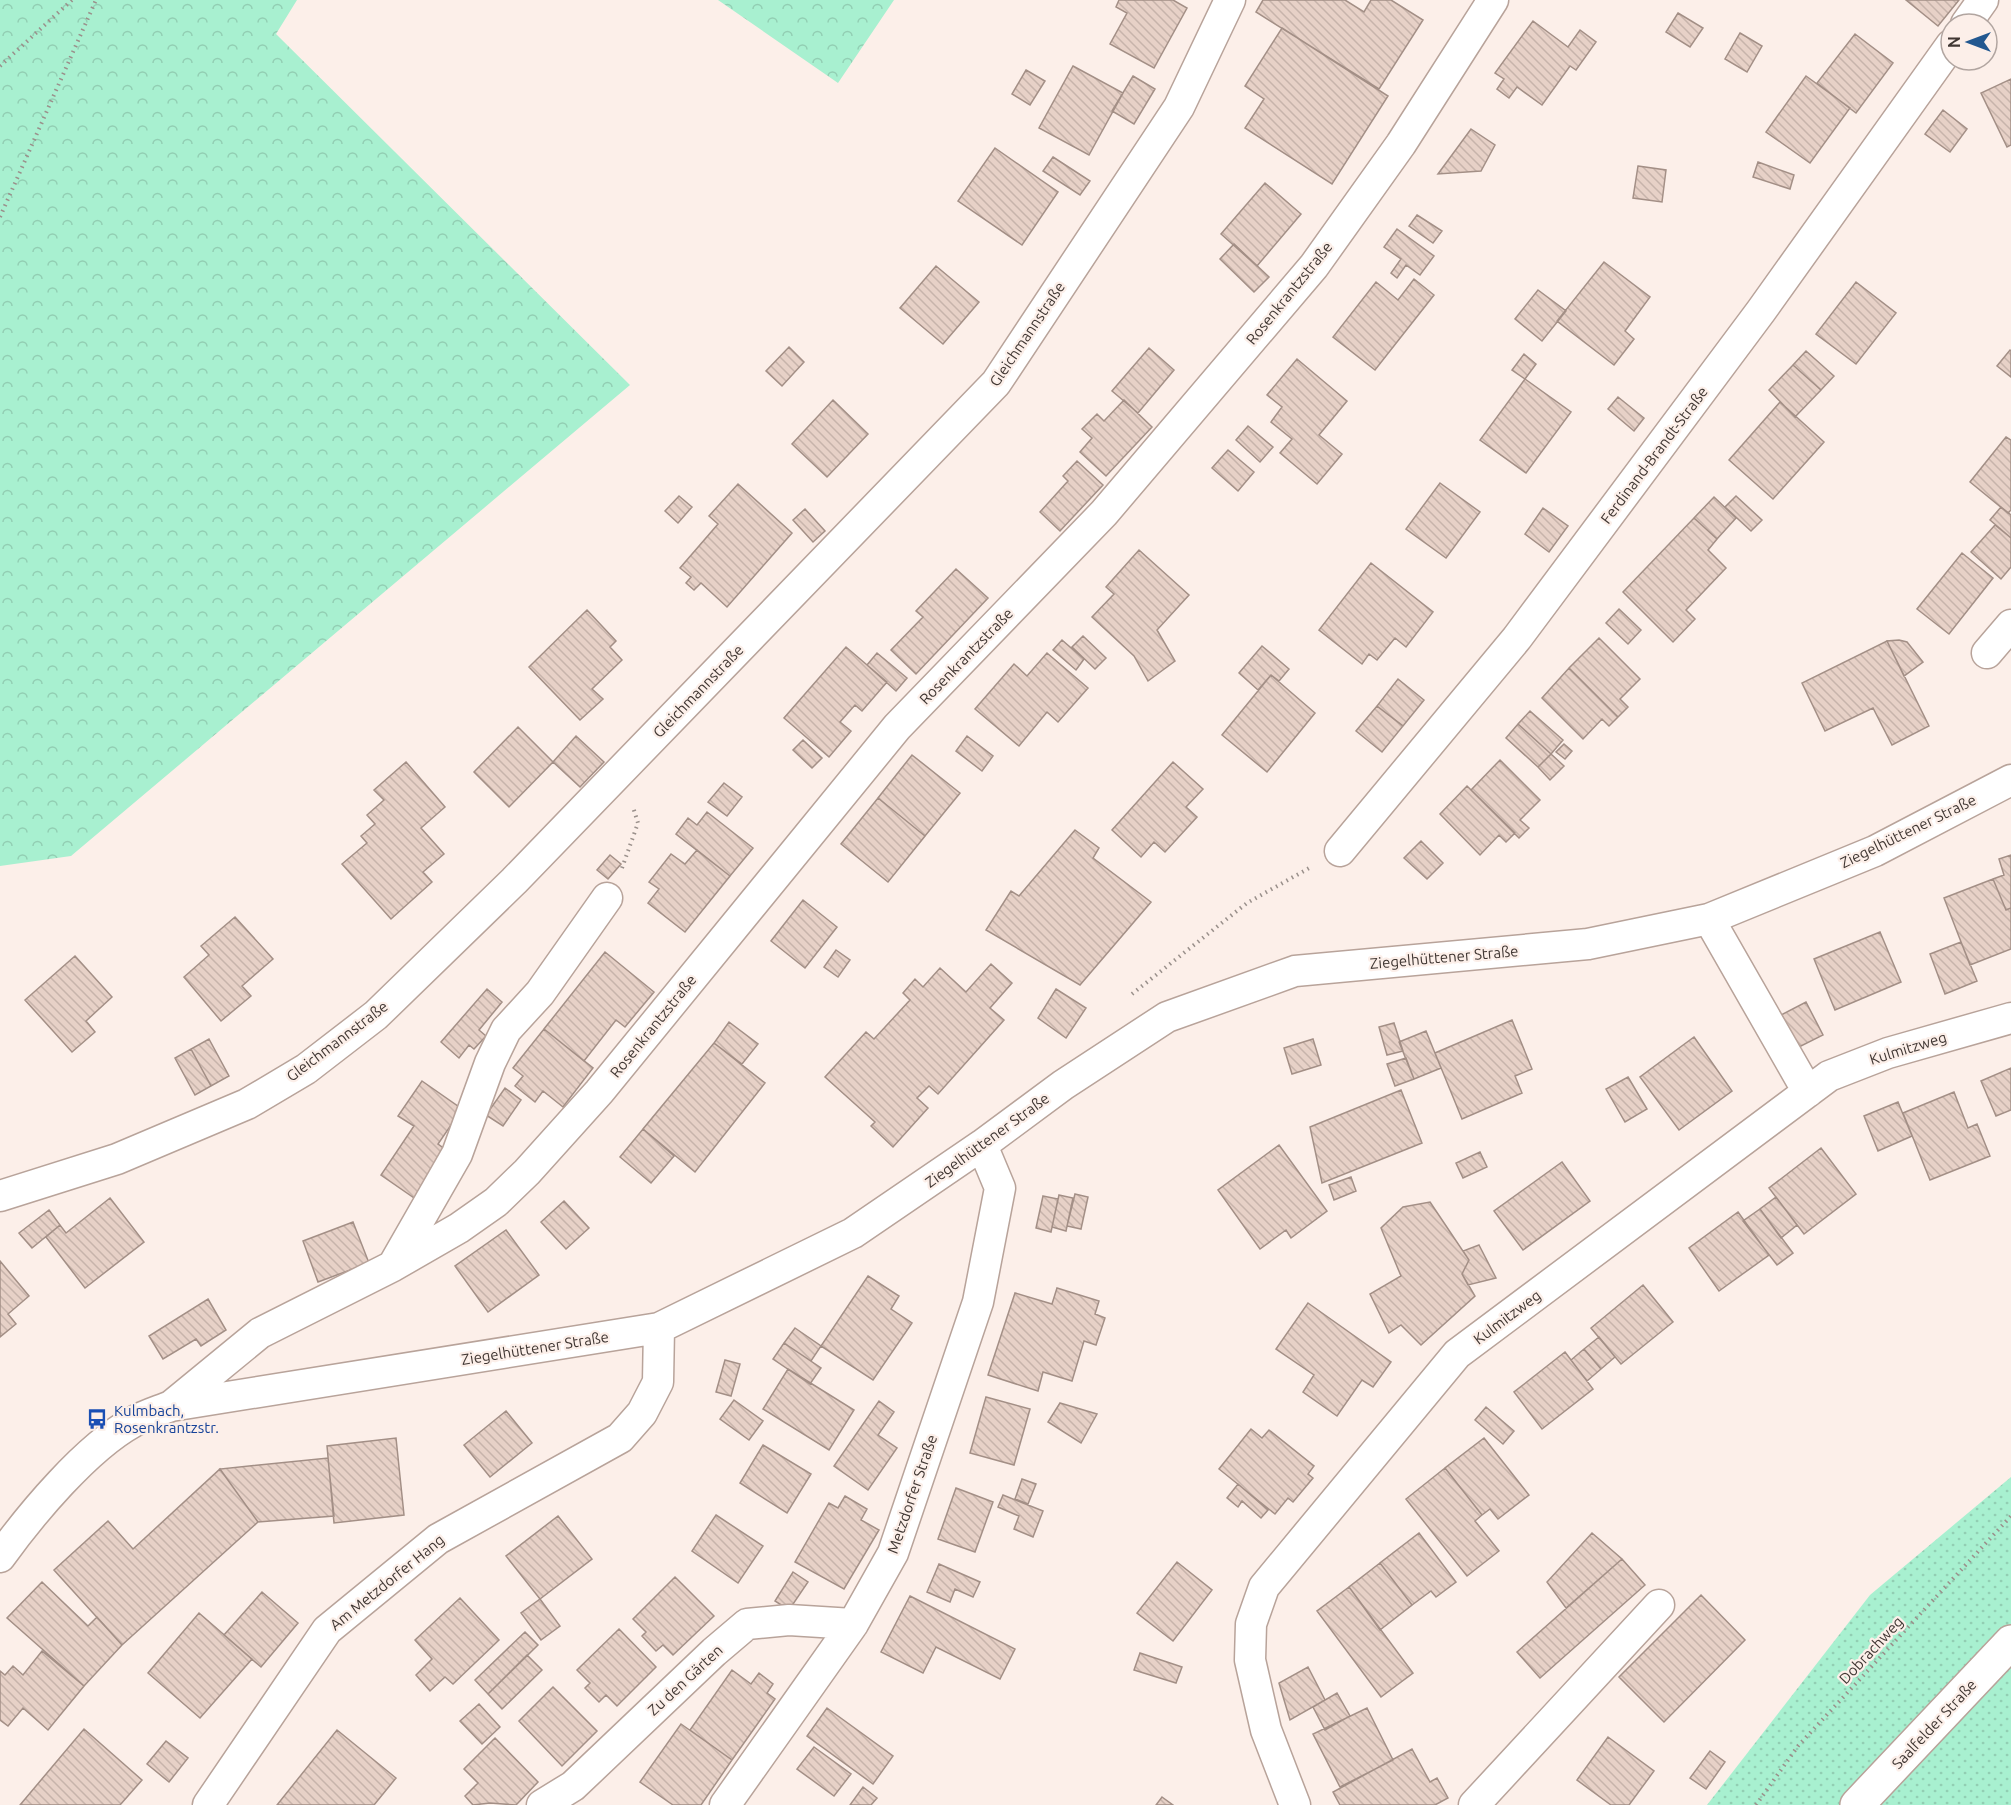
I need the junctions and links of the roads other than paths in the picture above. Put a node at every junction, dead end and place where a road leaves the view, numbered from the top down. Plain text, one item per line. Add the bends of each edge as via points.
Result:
1 (1230, 0) edge
2 (1493, 0) edge
3 (1939, 62) edge
4 (2011, 625) edge
5 (1987, 653) dead end
6 (2011, 780) edge
7 (1340, 851) road end
8 (607, 898) dead end
9 (1709, 919) junction
10 (2011, 1018) edge
11 (1808, 1092) junction
12 (982, 1145) junction
13 (0, 1196) edge
14 (393, 1266) junction
15 (659, 1328) junction
16 (171, 1406) junction
17 (0, 1557) edge
18 (1659, 1605) dead end
19 (853, 1624) junction
20 (2011, 1642) edge
21 (208, 1805) edge
22 (542, 1805) edge
23 (725, 1805) edge
24 (1295, 1805) edge
25 (1474, 1805) edge
26 (1857, 1805) edge

1 - 13 street, Gleichmannstraße via 1179,107 996,383 514,881 376,1015 306,1069 247,1104 117,1159
2 - 14 street, Rosenkrantzstraße via 1401,144 1314,266 1104,513 897,727 599,1092 527,1172 478,1215
3 - 7 street, Ferdinand-Brandt-Straße via 1761,311 1518,638
4 - 5 street
6 - 9 street, Ziegelhüttener Straße via 1875,851
8 - 14 street via 540,993 506,1030 457,1154
9 - 11 street
9 - 12 street, Ziegelhüttener Straße via 1588,944 1295,971 1167,1017 1063,1085
10 - 11 street, Kulmitzweg via 1888,1053 1829,1076
11 - 24 street, Kulmitzweg via 1457,1354 1264,1587 1251,1624 1250,1660 1266,1730
12 - 15 street, Ziegelhüttener Straße via 853,1233
12 - 19 street, Metzdorfer Straße via 1000,1188 978,1302 893,1553
14 - 16 street, Rosenkrantzstraße via 260,1333
15 - 16 street, Ziegelhüttener Straße
15 - 21 street, Am Metzdorfer Hang via 658,1382 642,1413 620,1438 438,1539 327,1630
16 - 17 street, Ziegelhüttener Straße via 132,1422 101,1446 33,1512
18 - 25 street
19 - 22 street, Zu den Gärten via 789,1620 747,1624 573,1786
19 - 23 street, Metzdorfer Straße
20 - 26 main road, Saalfelder Straße

